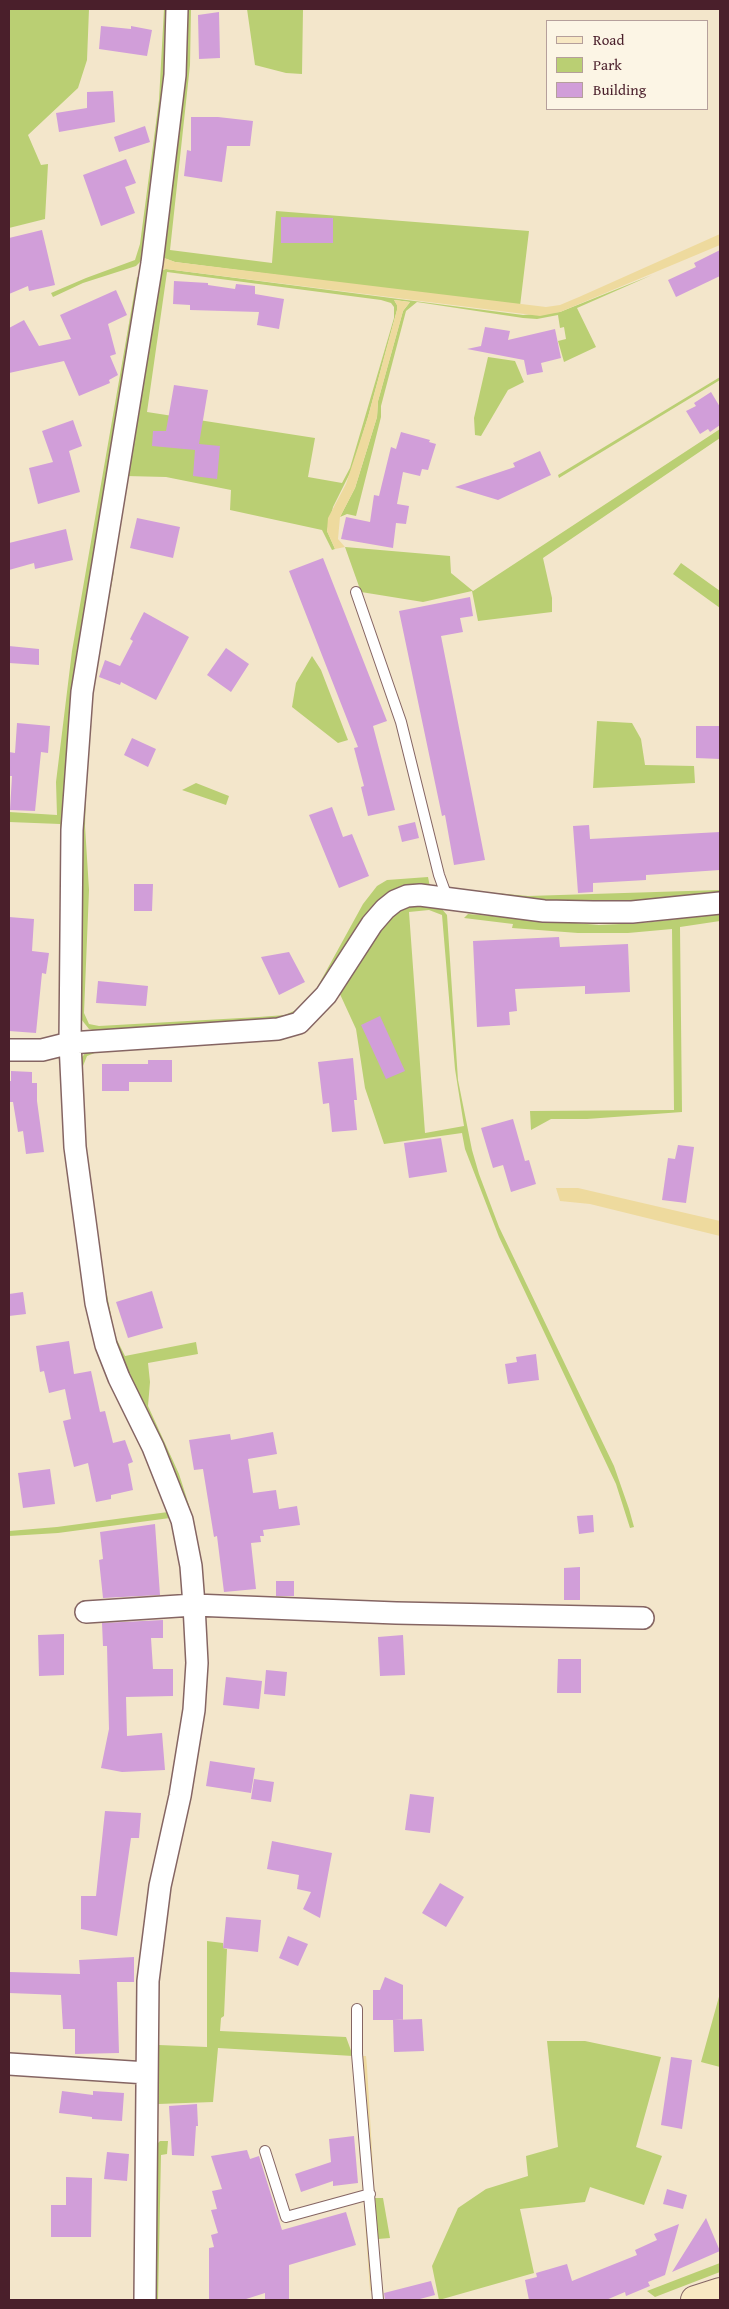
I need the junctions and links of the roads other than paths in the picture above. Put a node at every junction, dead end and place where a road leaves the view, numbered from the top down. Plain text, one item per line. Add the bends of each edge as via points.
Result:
1 (178, 9) edge
2 (356, 592) dead end
3 (447, 898) junction
4 (720, 903) edge
5 (70, 1043) junction
6 (9, 1050) edge
7 (194, 1605) junction
8 (86, 1612) dead end
9 (643, 1618) dead end
10 (357, 2009) dead end
11 (9, 2064) edge
12 (147, 2073) junction
13 (265, 2151) dead end
14 (370, 2194) junction
15 (720, 2292) edge
16 (145, 2300) edge
17 (378, 2300) edge
18 (695, 2300) edge

1 - 5 street via 176,74 152,264 82,692 72,830
2 - 3 lane via 402,722
3 - 4 street via 544,911 593,912 632,912
3 - 5 street via 420,894 407,896 385,909 326,995 299,1023 278,1029
5 - 6 street via 42,1050
5 - 7 street via 75,1147 96,1303 118,1378 154,1447 182,1520
7 - 8 street
7 - 9 street
7 - 12 street via 197,1663 194,1710 158,1905 148,1981
10 - 14 lane via 357,2054
11 - 12 street
12 - 16 street
13 - 14 lane via 286,2217
14 - 17 lane
15 - 18 main road

